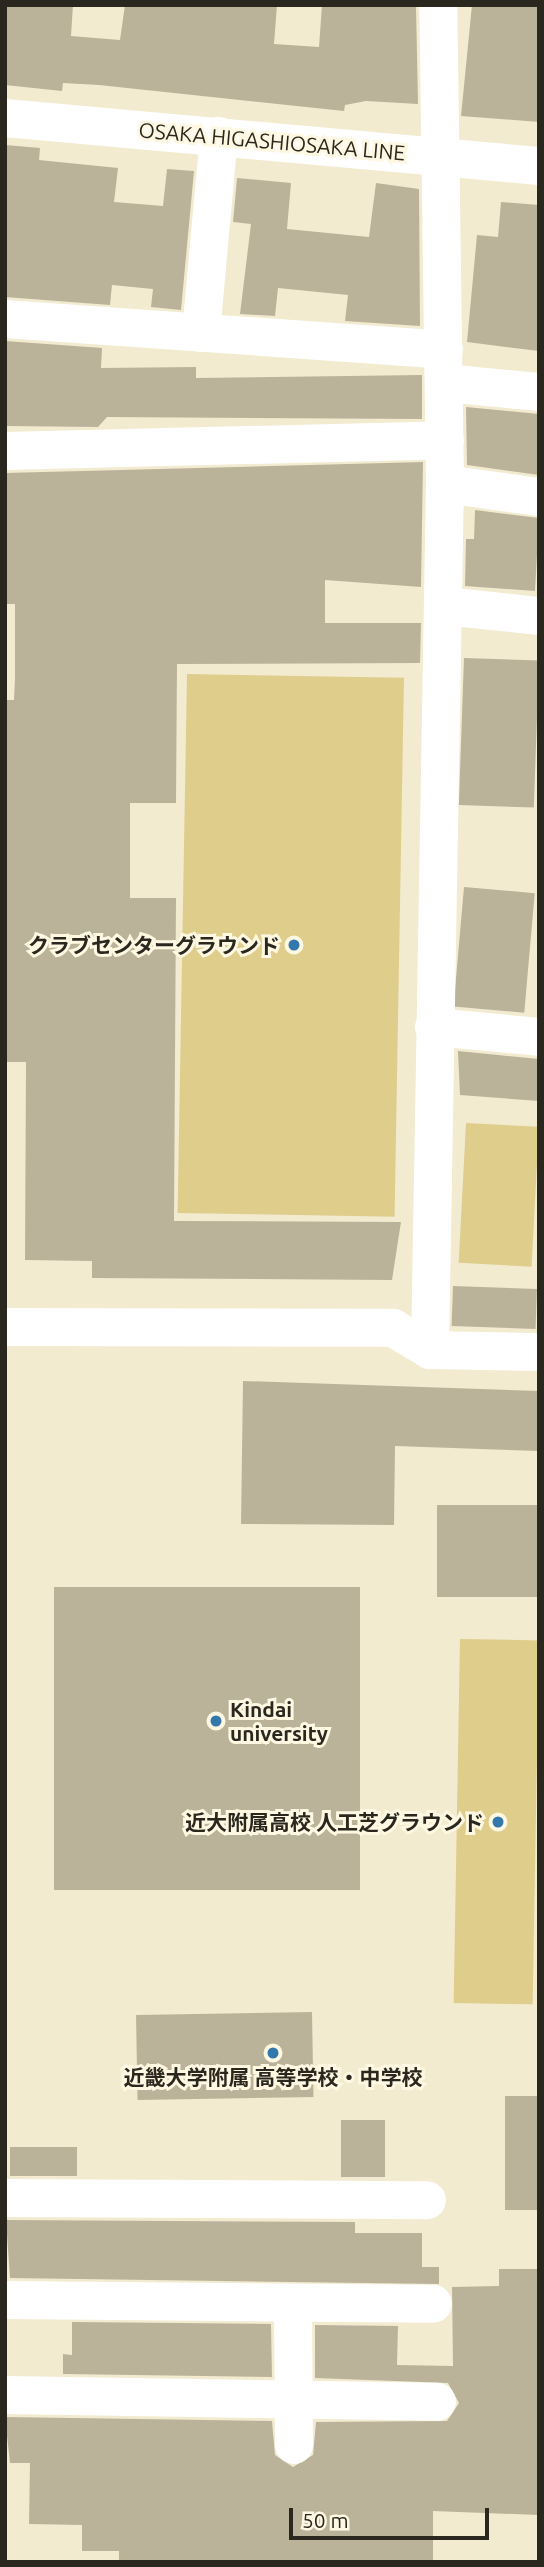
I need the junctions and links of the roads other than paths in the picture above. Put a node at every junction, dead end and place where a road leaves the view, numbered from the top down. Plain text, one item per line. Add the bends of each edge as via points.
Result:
1 (438, 5) edge
2 (5, 118) edge
3 (219, 136) junction
4 (443, 156) junction
5 (539, 166) edge
6 (5, 319) edge
7 (201, 333) junction
8 (444, 366) junction
9 (539, 392) edge
10 (445, 440) junction
11 (5, 451) edge
12 (446, 484) junction
13 (539, 497) edge
14 (444, 606) junction
15 (539, 616) edge
16 (434, 1027) junction
17 (539, 1037) edge
18 (5, 1327) edge
19 (430, 1350) junction
20 (539, 1352) edge
21 (5, 2198) edge
22 (427, 2200) dead end
23 (5, 2300) edge
24 (293, 2302) junction
25 (433, 2304) dead end
26 (5, 2395) edge
27 (294, 2400) junction
28 (437, 2402) dead end
29 (294, 2445) dead end

1 - 4 street
2 - 3 street, OSAKA HIGASHIOSAKA LINE
3 - 4 street, OSAKA HIGASHIOSAKA LINE
3 - 7 street
4 - 5 street, OSAKA HIGASHIOSAKA LINE
4 - 8 street
6 - 7 street
7 - 8 street
8 - 9 street
8 - 10 street
10 - 11 street
10 - 12 street
12 - 13 street
12 - 14 street
14 - 15 street
14 - 16 street
16 - 17 street
16 - 19 street
18 - 19 street via 393,1328
19 - 20 street
21 - 22 street
23 - 24 street
24 - 25 street
24 - 27 street
26 - 27 street
27 - 28 street
27 - 29 street

